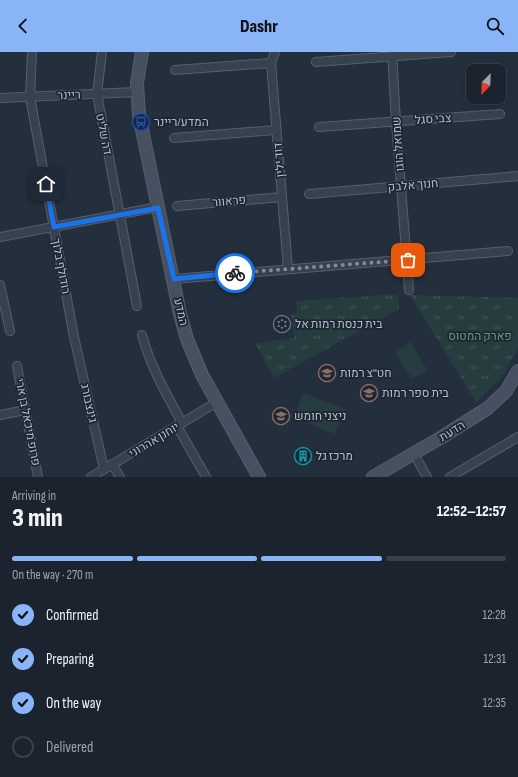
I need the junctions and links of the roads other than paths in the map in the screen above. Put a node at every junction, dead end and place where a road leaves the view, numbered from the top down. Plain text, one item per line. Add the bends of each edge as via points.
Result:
1 (32, 52) edge
2 (102, 52) edge
3 (142, 52) edge
4 (275, 52) edge
5 (451, 52) edge
6 (392, 54) edge
7 (316, 62) dead end
8 (271, 63) junction
9 (175, 70) dead end
10 (137, 92) junction
11 (97, 94) junction
12 (30, 97) junction
13 (0, 98) edge
14 (500, 114) dead end
15 (396, 122) junction
16 (319, 127) dead end
17 (276, 130) junction
18 (174, 138) dead end
19 (518, 176) edge
20 (401, 186) junction
21 (309, 194) dead end
22 (282, 196) junction
23 (177, 206) dead end
24 (158, 208) junction
25 (120, 215) junction
26 (54, 227) junction
27 (0, 237) edge
28 (508, 251) dead end
29 (408, 260) junction
30 (288, 269) junction
31 (174, 279) junction
32 (0, 285) edge
33 (409, 290) dead end
34 (137, 306) dead end
35 (10, 331) dead end
36 (142, 335) dead end
37 (74, 337) joint
38 (17, 366) dead end
39 (518, 371) edge
40 (217, 402) junction
41 (26, 410) junction
42 (0, 415) edge
43 (180, 424) junction
44 (518, 437) edge
45 (414, 454) junction
46 (112, 464) junction
47 (104, 469) junction
48 (38, 477) edge
49 (91, 477) edge
50 (120, 477) edge
51 (206, 477) edge
52 (261, 477) edge
53 (373, 477) edge
54 (427, 477) edge
55 (450, 477) edge

1 - 12 street, רודולף בלוך
2 - 11 street, דה שליט
3 - 10 street, המדע
4 - 8 street, דוד ילין
5 - 6 street
6 - 7 street
6 - 15 street, שמואל הוגו
8 - 9 street
8 - 17 street, דוד ילין
10 - 11 street, ריינר
10 - 24 street, המדע via 139,115
11 - 12 street, ריינר
11 - 25 street, דה שליט
12 - 13 street, ריינר
12 - 26 street, רודולף בלוך
14 - 15 street, צבי סגל
15 - 16 street, צבי סגל
15 - 20 street, שמואל הוגו
17 - 18 street
17 - 22 street, דוד ילין
19 - 20 street, חנוך אלבק
20 - 21 street, חנוך אלבק
20 - 29 street, שמואל הוגו
22 - 23 street, פראוור
22 - 30 street, דוד ילין
24 - 25 street
24 - 31 street, המדע
25 - 26 street
25 - 34 street, דה שליט
26 - 27 street
26 - 37 street, רודולף בלוך
28 - 29 street
29 - 30 street
29 - 33 street, שמואל הוגו
30 - 31 street
31 - 40 street, המדע via 187,339
32 - 35 street
36 - 43 street via 156,376
37 - 47 street, גינצבורג
38 - 41 street, פרופ מיכאל בן ארי
39 - 45 street, הדעת via 506,391 488,408
40 - 43 street, יוחנן אהרוני
40 - 52 street, המדע
41 - 42 street
41 - 48 street, פרופ מיכאל בן ארי
43 - 46 street, יוחנן אהרוני
43 - 51 street
44 - 55 street
45 - 53 street, הדעת
45 - 54 street
46 - 47 street, יוחנן אהרוני
46 - 50 street
47 - 49 street, יוחנן אהרוני

